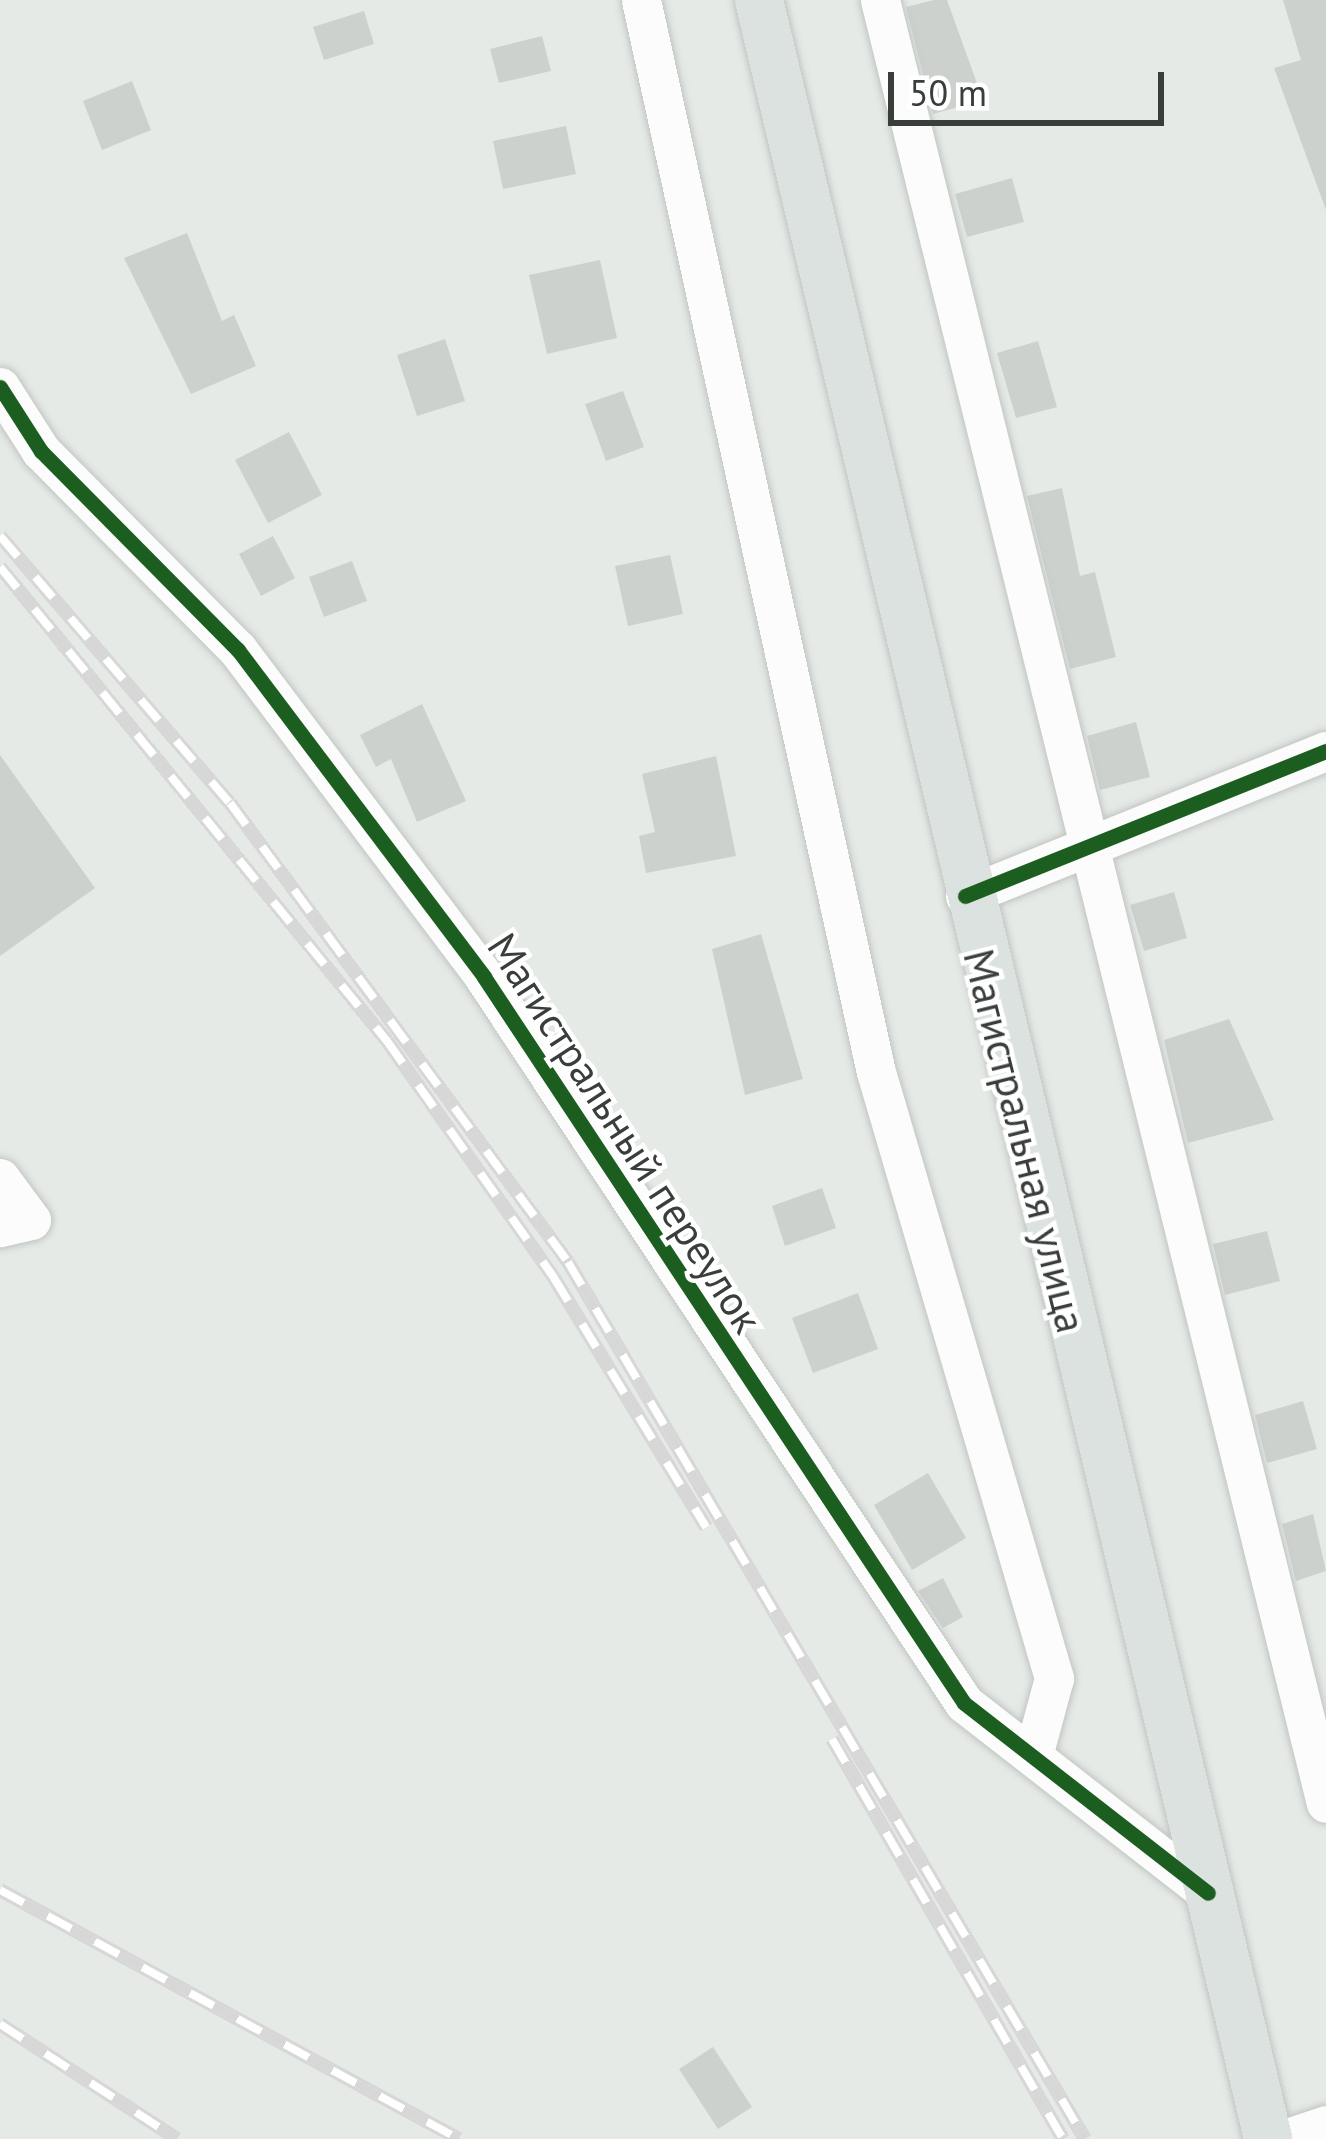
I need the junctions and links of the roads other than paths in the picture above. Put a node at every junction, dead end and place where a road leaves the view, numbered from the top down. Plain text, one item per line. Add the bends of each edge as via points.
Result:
1 (641, 0) edge
2 (759, 0) edge
3 (880, 0) edge
4 (0, 387) edge
5 (1326, 752) edge
6 (1086, 855) junction
7 (965, 896) junction
8 (0, 1178) edge
9 (0, 1227) edge
10 (1033, 1756) junction
11 (1326, 1803) edge
12 (1208, 1893) junction
13 (1326, 2125) edge
14 (1268, 2139) edge
15 (1284, 2139) edge

1 - 10 street via 876,1072 1054,1678
2 - 7 main road, Магистральная улица
3 - 6 street
4 - 10 street, Магистральный переулок via 41,451 238,650 484,977 832,1519 964,1703
5 - 6 street
6 - 7 street
6 - 11 street
7 - 12 main road, Магистральная улица
8 - 9 street via 31,1220
10 - 12 street, Магистральный переулок
12 - 14 main road, Магистральная улица
13 - 15 street

